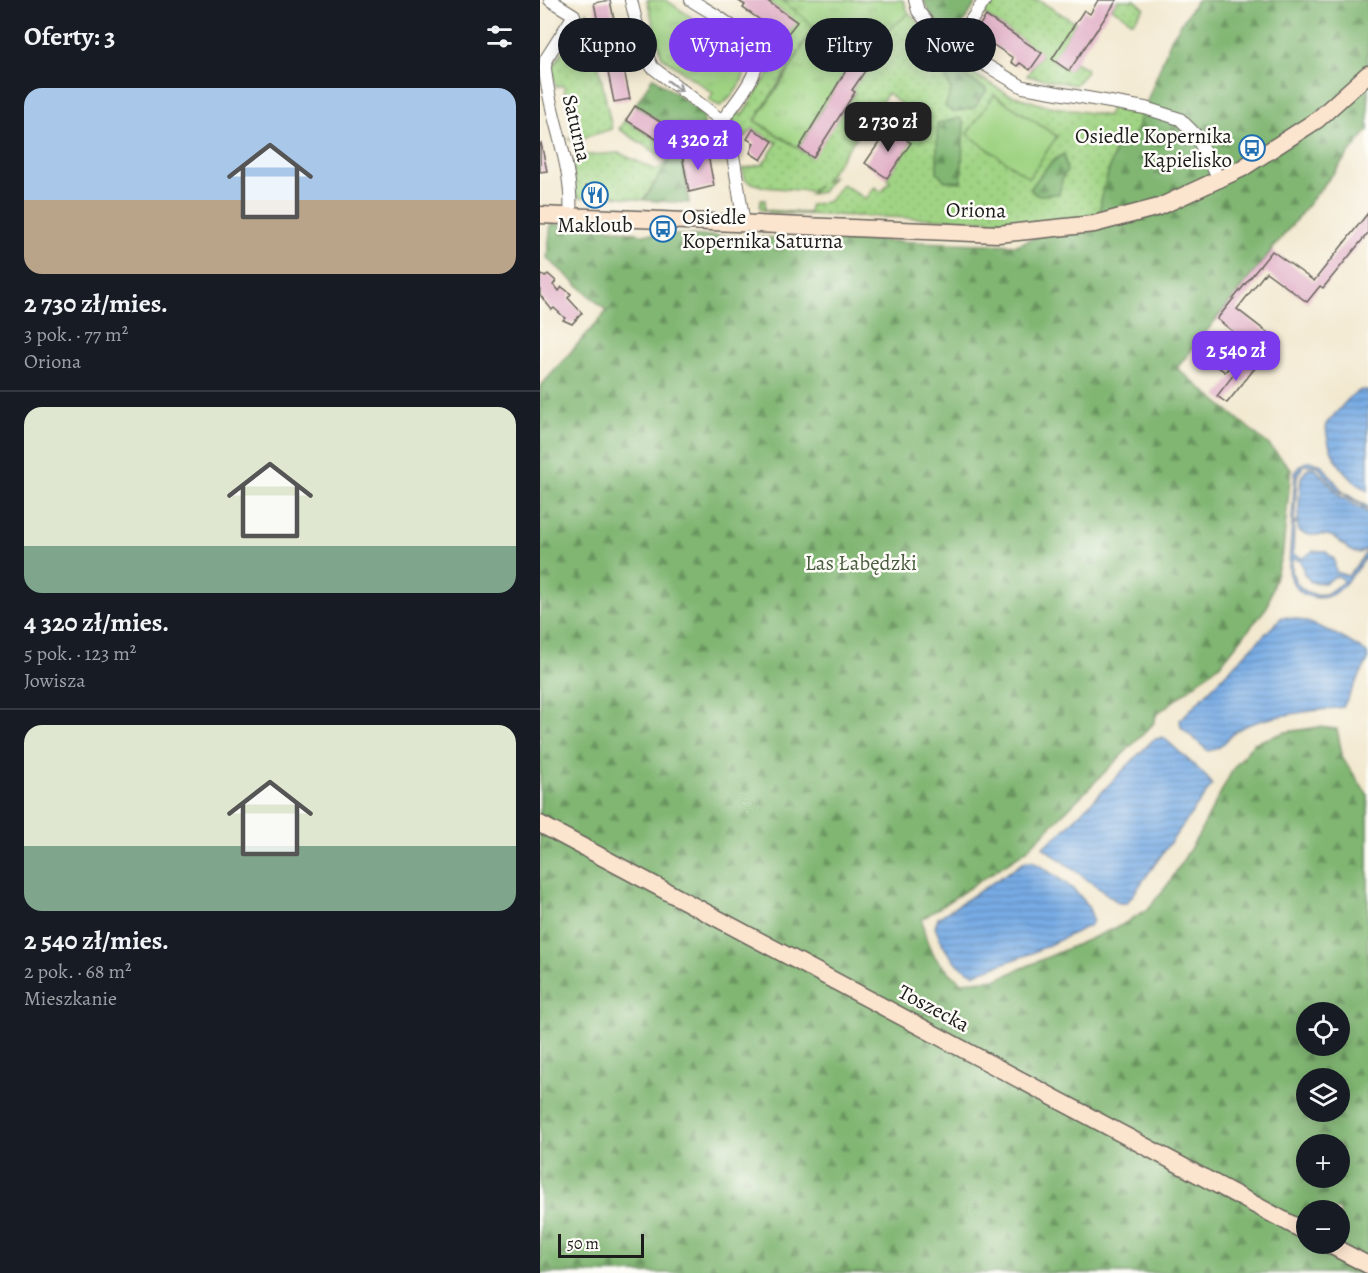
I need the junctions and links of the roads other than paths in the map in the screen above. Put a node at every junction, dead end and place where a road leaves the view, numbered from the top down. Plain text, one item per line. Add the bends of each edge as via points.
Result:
1 (550, 0) edge
2 (632, 0) edge
3 (691, 0) edge
4 (915, 0) edge
5 (985, 0) edge
6 (924, 18) edge
7 (973, 18) edge
8 (996, 72) edge
9 (1368, 74) edge
10 (722, 121) junction
11 (1220, 181) junction
12 (540, 215) edge
13 (570, 215) junction
14 (744, 224) junction
15 (540, 824) edge
16 (1296, 1227) edge
17 (1347, 1254) edge
18 (1368, 1265) edge

1 - 13 street, Saturna via 574,15 546,58 545,68 564,153
2 -> 10 street via 639,38 652,67
3 - 10 street via 745,38 756,57 753,76
4 - 6 street
5 - 7 street
8 - 11 street via 1023,87 1145,108 1180,119 1195,134
9 - 11 main road, Oriona via 1317,120
10 - 14 street via 735,161
11 - 14 main road, Oriona via 1123,218 1029,233
12 - 13 main road, Oriona
13 - 14 main road, Oriona
15 - 16 main road, Toszecka
17 - 18 main road

